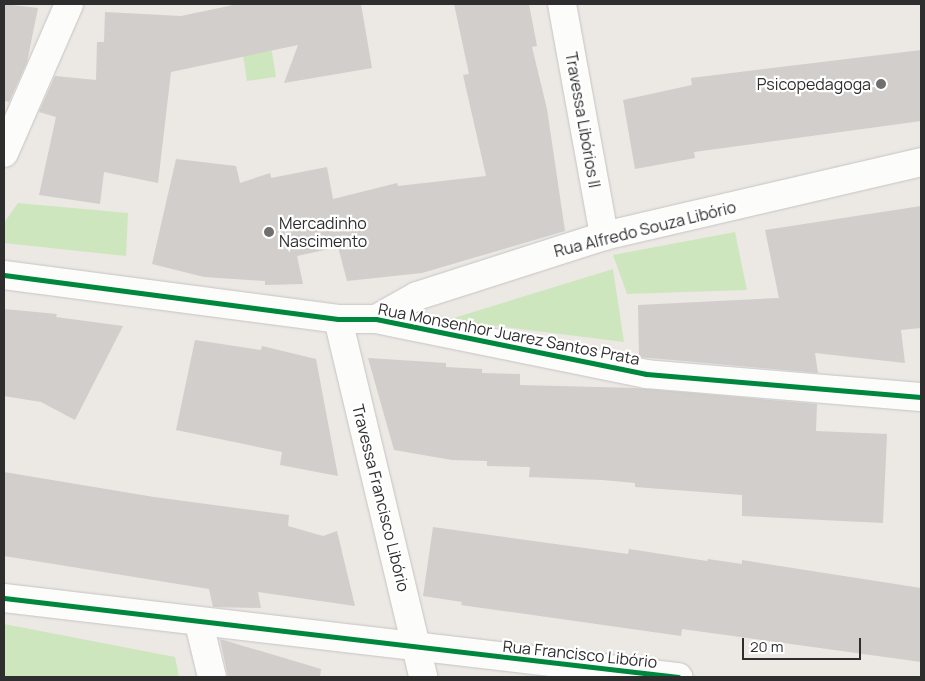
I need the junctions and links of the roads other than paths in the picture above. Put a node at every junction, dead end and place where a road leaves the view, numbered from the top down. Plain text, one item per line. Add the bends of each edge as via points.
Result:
1 (69, 4) edge
2 (562, 4) edge
3 (4, 153) edge
4 (921, 162) edge
5 (604, 236) junction
6 (4, 275) edge
7 (338, 319) junction
8 (376, 319) junction
9 (921, 397) edge
10 (4, 598) edge
11 (199, 623) junction
12 (417, 648) junction
13 (212, 677) edge
14 (423, 677) edge
15 (678, 677) edge

1 - 3 street
2 - 5 street, Travessa Libórios II
4 - 5 street, Rua Alfredo Souza Libório
5 - 8 street, Rua Alfredo Souza Libório via 417,296
6 - 7 street, Rua Monsenhor Juarez Santos Prata
7 - 8 street, Rua Monsenhor Juarez Santos Prata
7 - 12 street, Travessa Francisco Libório
8 - 9 street, Rua Monsenhor Juarez Santos Prata via 646,374
10 - 11 street, Rua Francisco Libório
11 - 12 street, Rua Francisco Libório
11 - 13 street
12 - 14 street, Travessa Francisco Libório
12 - 15 street, Rua Francisco Libório

